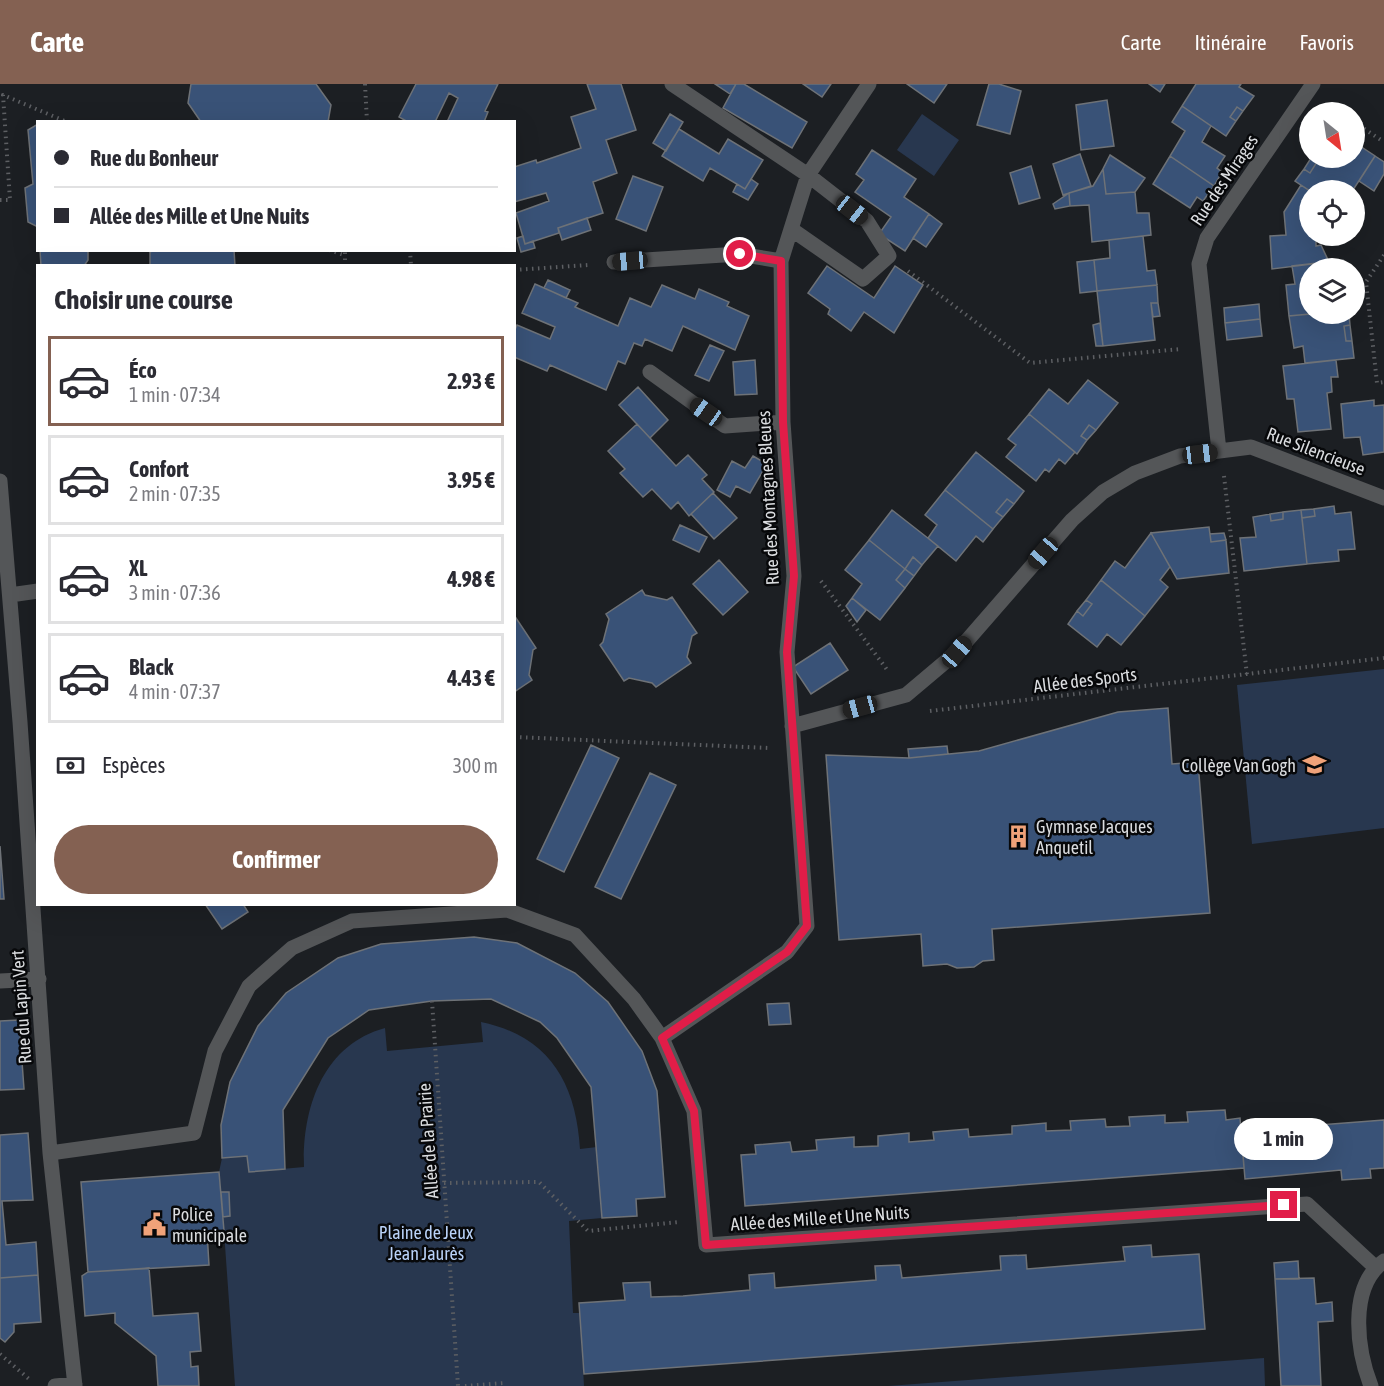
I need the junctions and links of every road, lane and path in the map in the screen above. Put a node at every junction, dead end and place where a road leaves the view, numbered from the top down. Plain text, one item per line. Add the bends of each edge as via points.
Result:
1 (365, 84) edge
2 (672, 84) edge
3 (869, 84) edge
4 (1313, 84) edge
5 (62, 120) edge
6 (367, 120) edge
7 (1365, 129) edge
8 (1384, 142) edge
9 (808, 175) junction
10 (0, 200) edge
11 (791, 229) junction
12 (1384, 255) edge
13 (889, 256) junction
14 (781, 261) junction
15 (614, 262) joint
16 (516, 270) edge
17 (1206, 346) junction
18 (650, 372) dead end
19 (1384, 382) edge
20 (783, 422) junction
21 (1219, 451) junction
22 (0, 481) edge
23 (1384, 498) edge
24 (3, 558) edge
25 (794, 576) junction
26 (36, 591) edge
27 (10, 595) junction
28 (1384, 658) edge
29 (1247, 675) junction
30 (906, 695) junction
31 (792, 726) junction
32 (516, 737) edge
33 (794, 749) junction
34 (39, 979) junction
35 (0, 981) edge
36 (432, 1001) dead end
37 (662, 1038) junction
38 (50, 1153) junction
39 (444, 1183) junction
40 (704, 1220) junction
41 (1380, 1264) edge
42 (0, 1354) edge
43 (75, 1385) edge
44 (37, 1386) edge
45 (55, 1386) edge
46 (458, 1386) edge
47 (465, 1386) edge
48 (504, 1386) edge
49 (1371, 1386) edge

1 - 6 path
2 - 9 street
3 - 9 street, Rue des Montagnes Bleues
4 - 17 street, Rue des Mirages via 1207,238 1199,264
5 - 10 path via 3,95 10,200
7 - 8 path
9 - 11 street, Rue des Montagnes Bleues
9 - 13 street via 867,221
11 - 13 street via 863,279
11 - 14 street, Rue des Montagnes Bleues
12 - 19 path via 1366,282 1377,383
13 - 17 path via 1030,363
14 - 15 street via 740,254
14 - 20 street, Rue des Montagnes Bleues
15 - 16 path
17 - 21 street, Rue des Mirages
18 - 20 street via 725,426
20 - 25 street, Rue des Montagnes Bleues
21 - 23 street, Rue Silencieuse via 1251,447
21 - 29 path via 1229,504
21 - 30 street, Rue Silencieuse via 1180,456 1135,472 1103,492 1072,519 957,652
22 - 24 street, Rue du Lapin Vert
24 - 27 street, Rue du Lapin Vert
25 - 30 path via 812,573 819,578
25 - 31 street, Rue des Montagnes Bleues via 787,652
26 - 27 street
27 - 34 street, Rue du Lapin Vert
28 - 29 path, Allée des Sports
29 - 30 path, Allée des Sports via 925,712
30 - 31 street, Rue Silencieuse
31 - 33 street, Rue des Montagnes Bleues
32 - 33 path
33 - 37 street, Rue des Montagnes Bleues via 807,926 787,952
34 - 35 street
34 - 38 street, Rue du Lapin Vert
36 - 39 path, Allée de la Prairie
37 - 38 street, Allée des Mille et Une Nuits via 634,999 575,935 507,910 352,921 292,948 249,986 215,1052 194,1133
37 - 40 street, Allée des Mille et Une Nuits via 694,1111
38 - 43 street, Rue du Lapin Vert
39 - 40 path via 539,1182 588,1231
39 - 46 path, Allée de la Prairie
40 - 41 street, Allée des Mille et Une Nuits via 706,1245 1307,1204
41 - 49 street via 1362,1297 1358,1331
42 - 44 path
43 - 45 street
47 - 48 path

